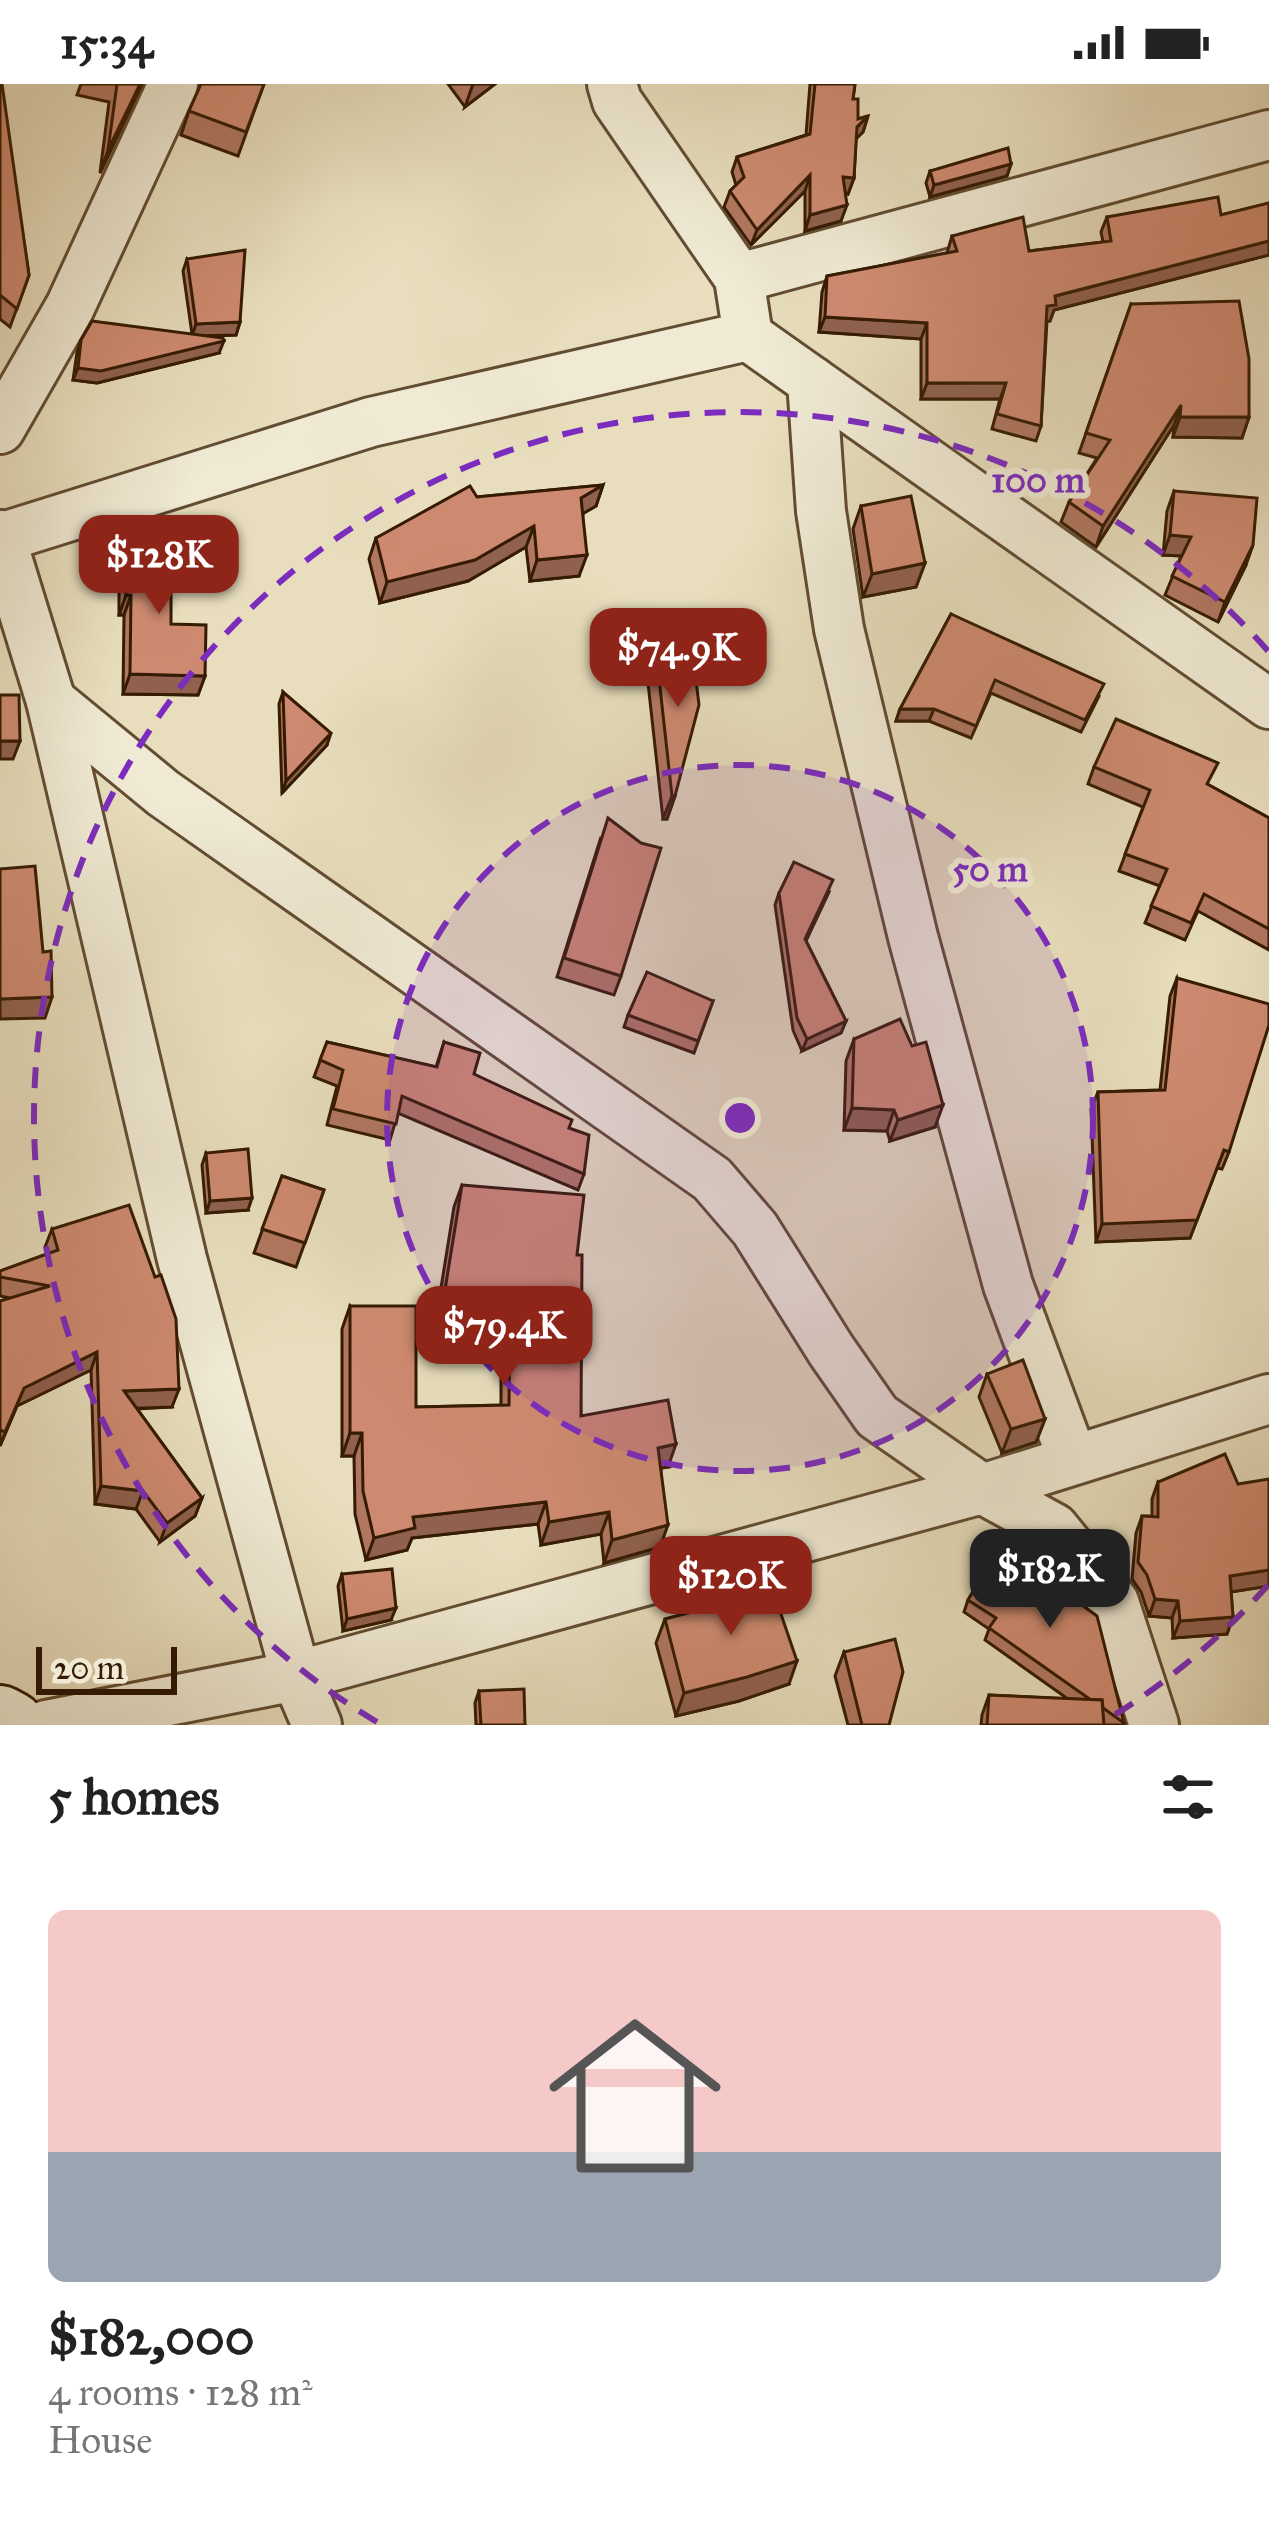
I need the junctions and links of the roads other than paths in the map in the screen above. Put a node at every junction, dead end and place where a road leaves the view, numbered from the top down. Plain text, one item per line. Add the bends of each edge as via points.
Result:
1 (173, 84) edge
2 (610, 90) edge
3 (1269, 135) edge
4 (739, 278) junction
5 (748, 336) junction
6 (812, 382) junction
7 (0, 429) edge
8 (0, 537) edge
9 (51, 701) junction
10 (1269, 704) edge
11 (1269, 1399) edge
12 (1073, 1460) junction
13 (982, 1489) junction
14 (296, 1676) junction
15 (0, 1718) edge
16 (11, 1725) edge
17 (46, 1725) edge
18 (317, 1725) edge
19 (1154, 1725) edge

1 - 7 street via 70,307
2 - 4 street
3 - 4 street
4 - 5 street
5 - 6 street
5 - 8 street via 371,422
6 - 10 street
6 - 12 street via 839,629 913,937 1008,1285
8 - 9 street
9 - 13 street via 163,794 712,1179 877,1416
9 - 14 street via 182,1259
11 - 12 street
12 - 13 street
13 - 14 street
13 - 19 street via 1054,1528 1114,1602
14 - 17 street
14 - 18 street
15 - 16 street

